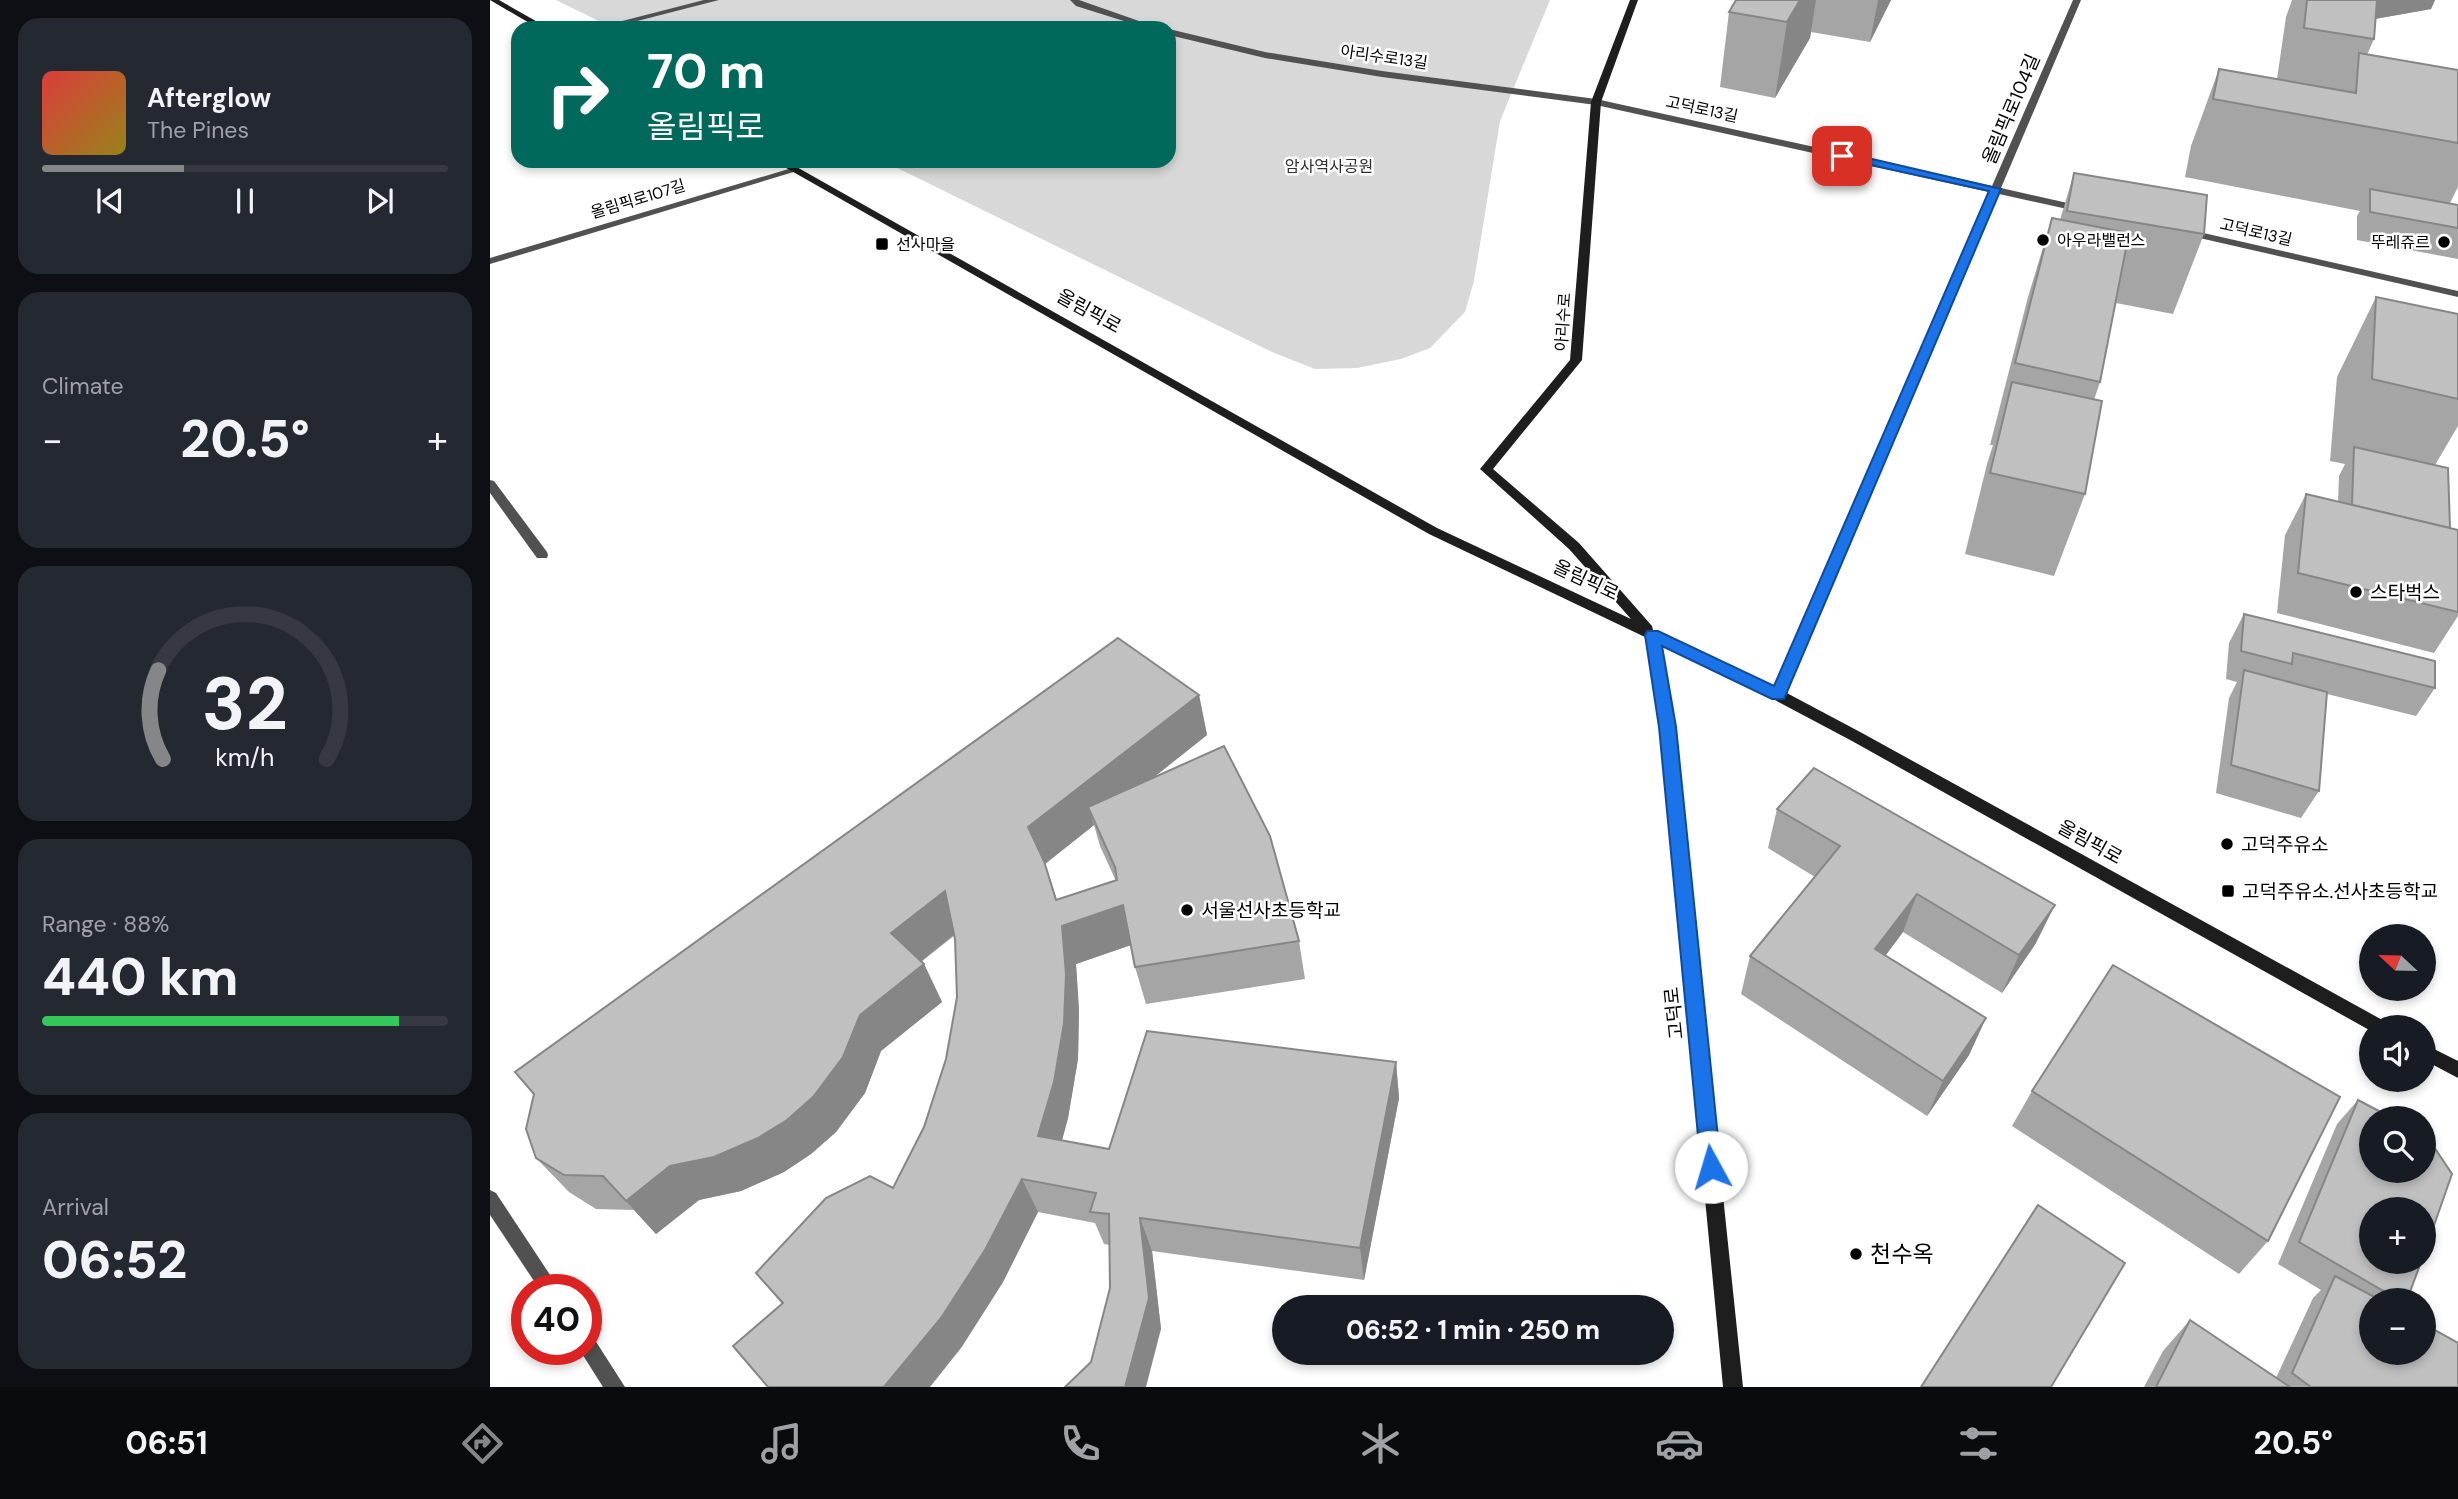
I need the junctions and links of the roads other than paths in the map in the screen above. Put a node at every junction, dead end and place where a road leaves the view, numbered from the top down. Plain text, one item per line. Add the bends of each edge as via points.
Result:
1 (494, 0) edge
2 (715, 0) edge
3 (1074, 0) edge
4 (1634, 0) edge
5 (2077, 0) edge
6 (532, 21) edge
7 (627, 21) edge
8 (1133, 21) edge
9 (1176, 34) edge
10 (1596, 102) junction
11 (791, 168) edge
12 (795, 170) junction
13 (1995, 189) junction
14 (2091, 211) edge
15 (2172, 229) edge
16 (490, 261) edge
17 (2458, 294) edge
18 (490, 484) edge
19 (542, 555) dead end
20 (1653, 635) junction
21 (1778, 695) junction
22 (2359, 1015) edge
23 (2436, 1058) edge
24 (2458, 1070) edge
25 (490, 1199) edge
26 (540, 1274) edge
27 (600, 1365) edge
28 (615, 1387) edge
29 (1732, 1387) edge

1 - 6 main road
2 - 7 street
3 - 8 street
4 - 10 main road, 아리수로
5 - 13 street, 올림픽로104길
9 - 10 street, 아리수로13길 via 1265,55
10 - 13 street, 고덕로13길
10 - 20 main road, 아리수로 via 1576,360 1486,469 1574,546
11 - 12 main road, 올림픽로
12 - 16 street, 올림픽로107길
12 - 20 main road, 올림픽로 via 1433,531
13 - 14 street, 고덕로13길
13 - 21 street, 올림픽로104길
15 - 17 street, 고덕로13길
18 - 19 street
20 - 21 main road, 올림픽로
20 - 29 main road, 고덕로 via 1667,727
21 - 22 main road, 올림픽로
23 - 24 main road
25 - 26 street
27 - 28 street

